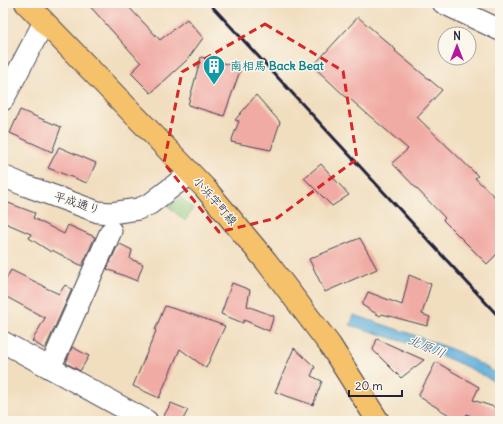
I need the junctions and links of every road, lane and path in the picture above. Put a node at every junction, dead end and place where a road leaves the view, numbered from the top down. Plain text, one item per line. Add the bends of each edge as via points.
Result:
1 (26, 3) edge
2 (443, 3) edge
3 (44, 22) junction
4 (500, 30) edge
5 (3, 100) edge
6 (191, 174) junction
7 (3, 177) edge
8 (111, 231) dead end
9 (3, 342) edge
10 (50, 368) junction
11 (147, 421) edge
12 (378, 421) edge

1 - 3 main road, 小浜字町線
2 - 4 street
3 - 5 street
3 - 6 main road, 小浜字町線
6 - 7 street, 平成通り via 150,204 138,209 111,213 98,212
6 - 12 main road, 小浜字町線 via 266,261 330,345
8 - 10 street
9 - 10 street
10 - 11 street

